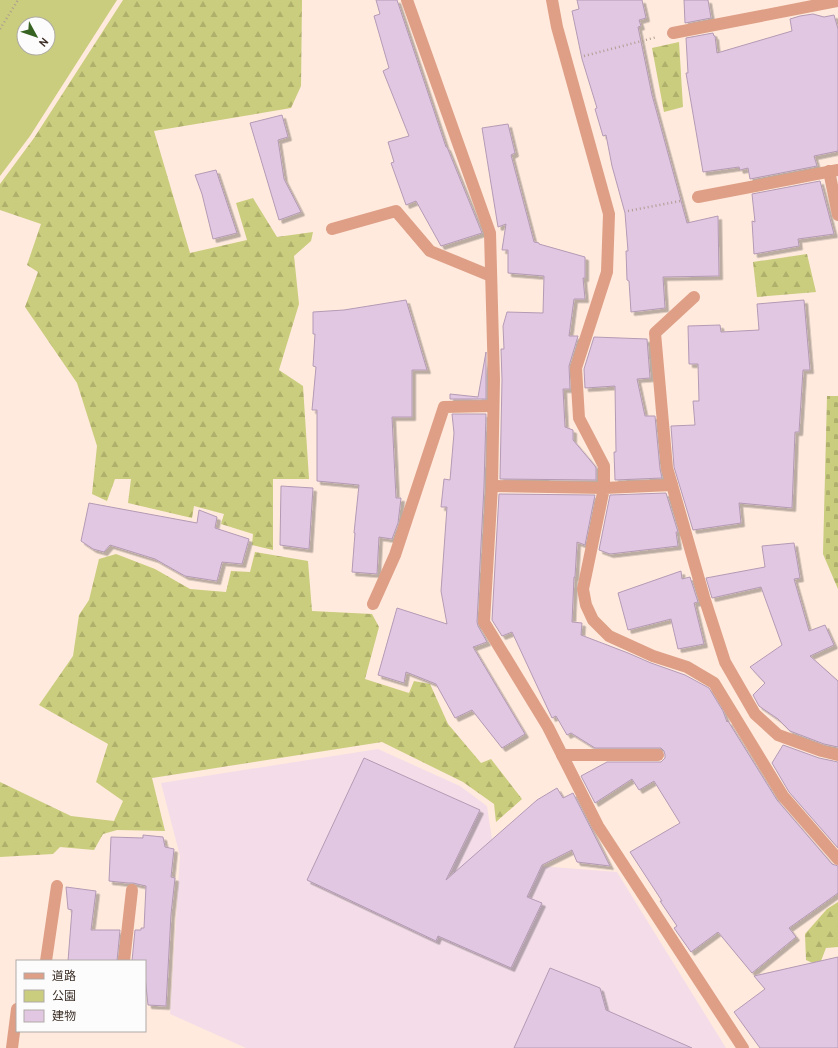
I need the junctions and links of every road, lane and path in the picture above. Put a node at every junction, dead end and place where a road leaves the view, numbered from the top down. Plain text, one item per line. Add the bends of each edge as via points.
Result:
1 (18, 0) edge
2 (407, 0) edge
3 (552, 0) edge
4 (838, 1) edge
5 (0, 29) edge
6 (673, 33) joint
7 (566, 61) junction
8 (834, 170) edge
9 (698, 197) joint
10 (609, 214) junction
11 (838, 215) edge
12 (332, 229) dead end
13 (491, 276) junction
14 (694, 298) dead end
15 (493, 406) junction
16 (672, 485) junction
17 (492, 486) junction
18 (604, 488) junction
19 (373, 604) dead end
20 (562, 755) junction
21 (658, 755) dead end
22 (838, 755) edge
23 (838, 860) edge
24 (57, 886) dead end
25 (132, 890) dead end
26 (46, 960) edge
27 (124, 960) edge
28 (16, 1017) edge
29 (12, 1048) edge
30 (743, 1048) edge

1 - 5 path
2 - 13 street via 490,233
3 - 7 street
4 - 6 street
6 - 7 path
7 - 10 street
8 - 9 street
8 - 11 street
9 - 10 path
10 - 18 street via 607,272 576,368 579,418 604,466
12 - 13 street via 396,211 430,251
13 - 15 street
14 - 16 street via 655,333 668,468
15 - 17 street
15 - 19 street via 444,407 395,555
16 - 18 street
16 - 22 street via 725,662 755,714 778,735
17 - 18 street
17 - 20 street via 484,622 548,727
18 - 23 street via 582,589 593,620 609,636 653,656 687,667 714,683 784,796
20 - 21 street
20 - 30 street via 598,826
24 - 26 street
25 - 27 street
28 - 29 street

